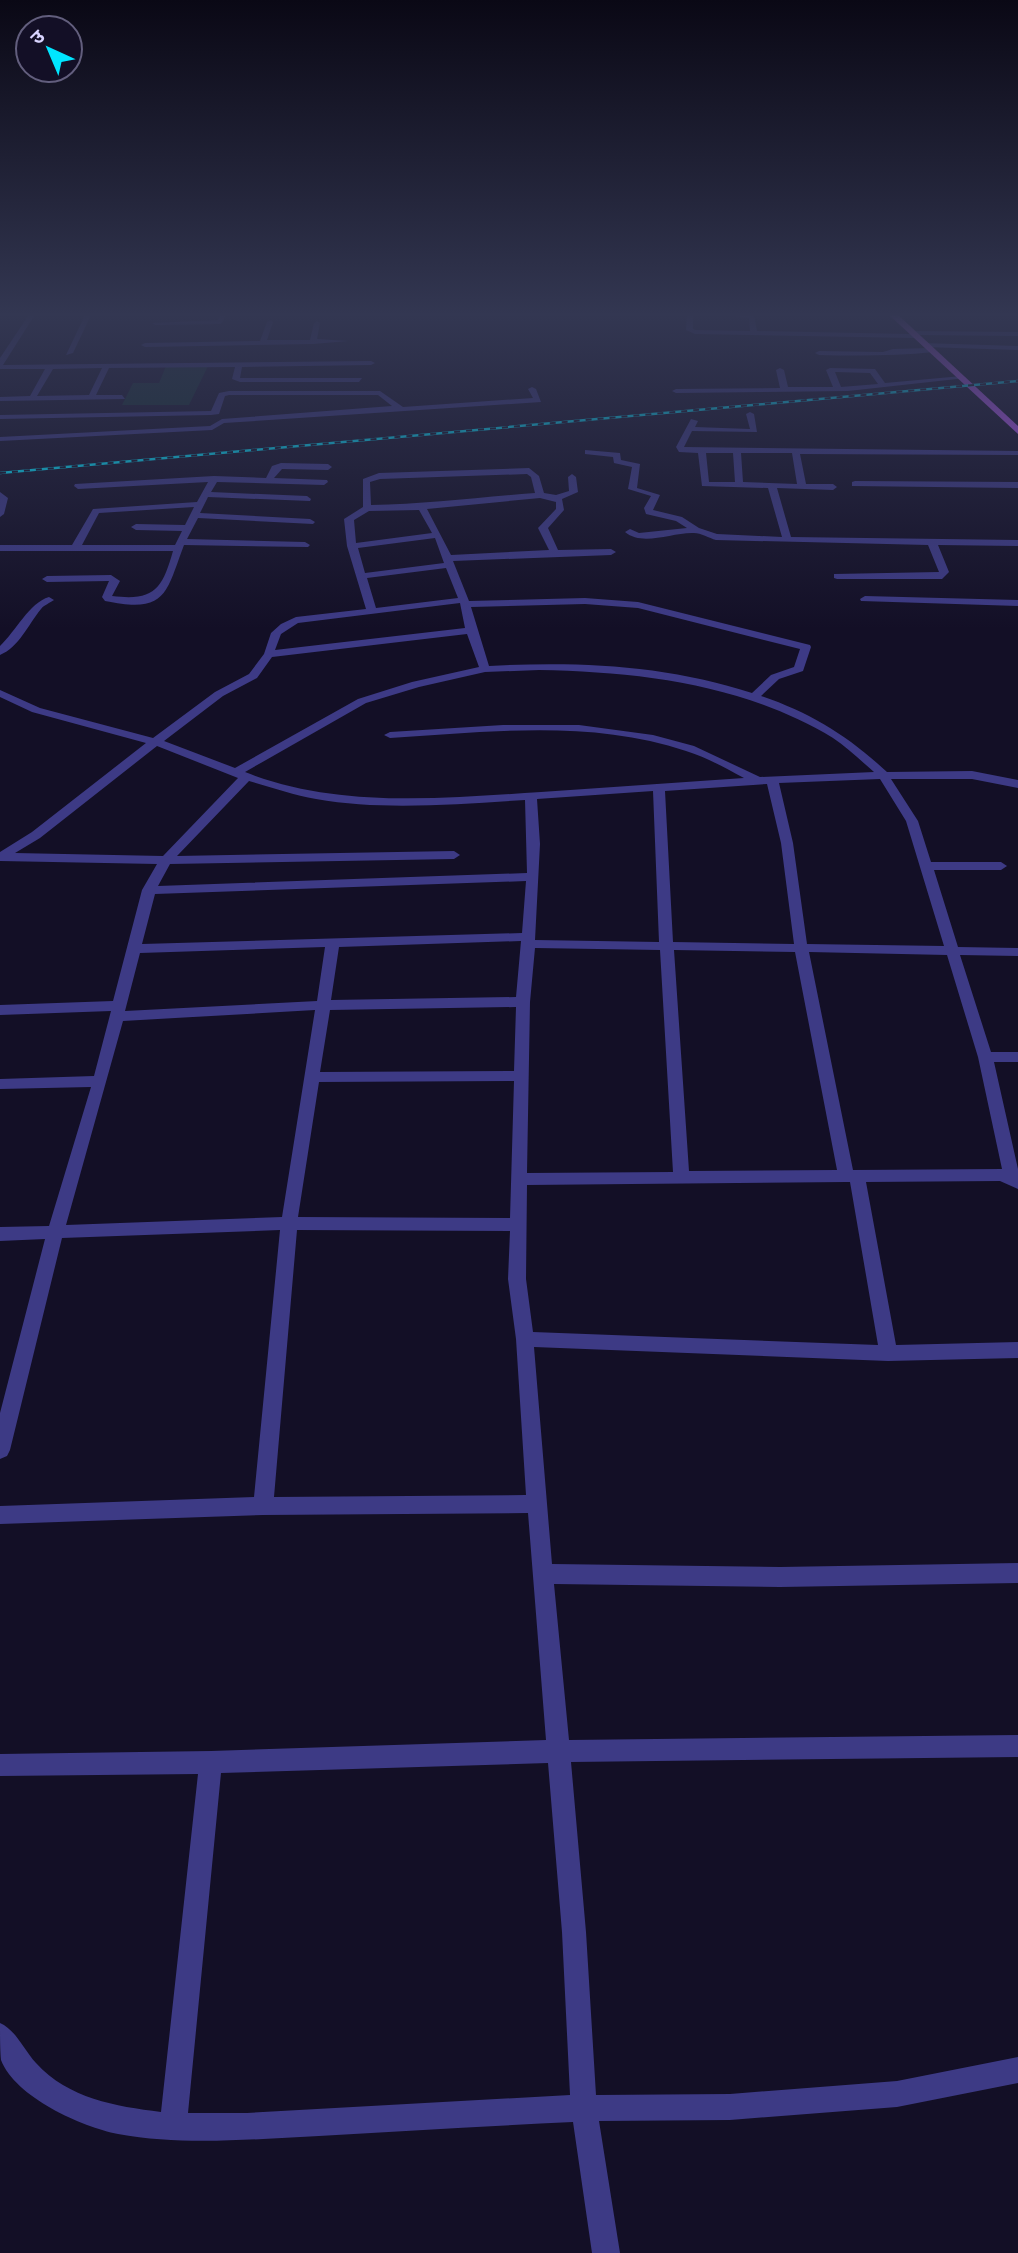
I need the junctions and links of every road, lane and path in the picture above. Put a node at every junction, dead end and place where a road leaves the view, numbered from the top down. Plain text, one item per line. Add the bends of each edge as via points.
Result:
1 (261, 418) edge
2 (751, 418) edge
3 (1005, 418) edge
4 (1018, 431) edge
5 (0, 439) edge
6 (702, 451) junction
7 (737, 451) junction
8 (588, 452) dead end
9 (796, 452) junction
10 (1018, 453) edge
11 (328, 467) dead end
12 (572, 477) dead end
13 (214, 479) junction
14 (269, 480) junction
15 (324, 482) dead end
16 (855, 484) dead end
17 (738, 485) junction
18 (772, 485) junction
19 (1018, 485) edge
20 (78, 486) dead end
21 (802, 486) junction
22 (833, 487) dead end
23 (403, 490) junction
24 (207, 494) junction
25 (0, 495) edge
26 (540, 495) junction
27 (556, 498) junction
28 (307, 499) dead end
29 (200, 505) junction
30 (423, 507) junction
31 (367, 508) junction
32 (0, 514) edge
33 (194, 515) junction
34 (310, 522) dead end
35 (136, 527) dead end
36 (187, 528) junction
37 (696, 530) junction
38 (630, 532) dead end
39 (438, 535) junction
40 (787, 540) junction
41 (932, 542) junction
42 (1018, 543) edge
43 (179, 545) junction
44 (305, 545) dead end
45 (352, 546) junction
46 (76, 547) junction
47 (0, 548) edge
48 (611, 552) dead end
49 (555, 553) junction
50 (448, 561) junction
51 (361, 576) junction
52 (837, 576) dead end
53 (47, 579) dead end
54 (865, 599) dead end
55 (49, 600) dead end
56 (465, 602) junction
57 (1018, 603) edge
58 (371, 609) junction
59 (471, 630) junction
60 (0, 652) edge
61 (269, 654) junction
62 (485, 669) junction
63 (0, 693) edge
64 (754, 697) junction
65 (390, 735) dead end
66 (161, 738) junction
67 (241, 775) junction
68 (884, 775) junction
69 (772, 780) junction
70 (758, 781) junction
71 (1018, 784) edge
72 (659, 788) junction
73 (531, 796) junction
74 (454, 855) dead end
75 (0, 857) edge
76 (166, 860) junction
77 (926, 866) junction
78 (1000, 866) dead end
79 (533, 877) junction
80 (149, 890) junction
81 (528, 941) junction
82 (333, 943) junction
83 (666, 948) junction
84 (801, 948) junction
85 (133, 949) junction
86 (952, 950) junction
87 (1018, 952) edge
88 (523, 1002) junction
89 (326, 1005) junction
90 (0, 1010) edge
91 (117, 1011) junction
92 (985, 1057) junction
93 (1018, 1057) edge
94 (521, 1076) junction
95 (311, 1077) junction
96 (100, 1082) junction
97 (0, 1084) edge
98 (1015, 1171) edge
99 (852, 1175) junction
100 (681, 1177) junction
101 (520, 1179) junction
102 (289, 1223) junction
103 (516, 1225) junction
104 (55, 1233) junction
105 (0, 1234) edge
106 (526, 1339) junction
107 (1018, 1350) edge
108 (888, 1353) junction
109 (0, 1450) edge
110 (536, 1504) junction
111 (262, 1506) junction
112 (0, 1515) edge
113 (1018, 1573) edge
114 (543, 1574) junction
115 (1018, 1746) edge
116 (558, 1751) junction
117 (211, 1762) junction
118 (0, 1765) edge
119 (0, 2036) edge
120 (1018, 2070) edge
121 (584, 2108) junction
122 (173, 2127) junction
123 (606, 2253) edge

1 - 5 street via 222,421 212,428
2 - 6 street via 753,431 692,425 680,449
3 - 4 main road
6 - 7 street
6 - 17 street via 705,484
7 - 9 street
7 - 17 street
8 - 37 street via 617,455 617,461 637,466 632,488 656,495 647,510 679,519
9 - 10 street
9 - 21 street
11 - 14 street via 281,466
12 - 27 street via 574,492
13 - 14 street
13 - 20 street
13 - 24 street
14 - 15 street
16 - 19 street
17 - 18 street
18 - 21 street
18 - 40 street
21 - 22 street
23 - 26 street via 529,471
23 - 30 street
23 - 31 street
23 - 31 street via 379,475 367,479
24 - 28 street
24 - 29 street
25 - 32 street via 4,498
26 - 27 street
26 - 30 street
27 - 49 street via 561,503 559,510 543,528
29 - 33 street
29 - 46 street via 99,510 93,513
30 - 39 street
31 - 45 street via 349,519
33 - 34 street
33 - 36 street
35 - 36 street
36 - 43 street
37 - 38 street via 637,536
37 - 40 street via 733,540
39 - 45 street
39 - 50 street
40 - 41 street
41 - 42 street
41 - 52 street via 942,576
43 - 44 street
43 - 46 street
43 - 53 street via 171,576 152,598 108,599 116,581 111,578
45 - 51 street
46 - 47 street
48 - 49 street
49 - 50 street
50 - 51 street
50 - 56 street
51 - 58 street
54 - 57 street
55 - 60 street via 39,604
56 - 58 street
56 - 59 street
56 - 64 street via 638,605 806,647 799,669 775,677
58 - 61 street via 290,622 273,636
59 - 61 street
59 - 62 street
61 - 66 street via 253,676 219,694
62 - 64 street via 592,667 648,672
62 - 67 street via 362,701
63 - 66 street via 36,710
64 - 68 street via 852,744
65 - 70 street via 511,728 627,732 690,749
66 - 67 street
66 - 75 street via 36,835
67 - 73 street via 316,795 373,801
67 - 76 street
68 - 69 street
68 - 71 street via 952,774
68 - 77 street via 905,803
69 - 70 street
69 - 84 street via 787,843
70 - 72 street
72 - 73 street
72 - 83 street
73 - 79 street
74 - 76 street
75 - 76 street
76 - 80 street
77 - 78 street
77 - 86 street
79 - 80 street
79 - 81 street
80 - 85 street
81 - 82 street
81 - 83 street
81 - 88 street
82 - 85 street
82 - 89 street
83 - 84 street
83 - 100 street
84 - 86 street
84 - 99 street
85 - 91 street
86 - 87 street
86 - 92 street
88 - 89 street
88 - 94 street
89 - 91 street
89 - 95 street
90 - 91 street
91 - 96 street
92 - 93 street
92 - 98 street
94 - 95 street
94 - 101 street
95 - 102 street
96 - 97 street
96 - 104 street
98 - 99 street via 1002,1175
99 - 100 street
99 - 108 street
100 - 101 street
101 - 103 street
102 - 103 street
102 - 104 street
102 - 111 street
103 - 106 street via 517,1279
104 - 105 street
104 - 109 street
106 - 108 street
106 - 110 street
107 - 108 street
110 - 111 street
110 - 114 street
111 - 112 street
113 - 114 street
114 - 116 street
115 - 116 street
116 - 117 street
116 - 121 street
117 - 118 street
117 - 122 street
119 - 122 street via 41,2088 67,2102 117,2120
120 - 121 street via 897,2094 730,2107
121 - 122 street
121 - 123 street

